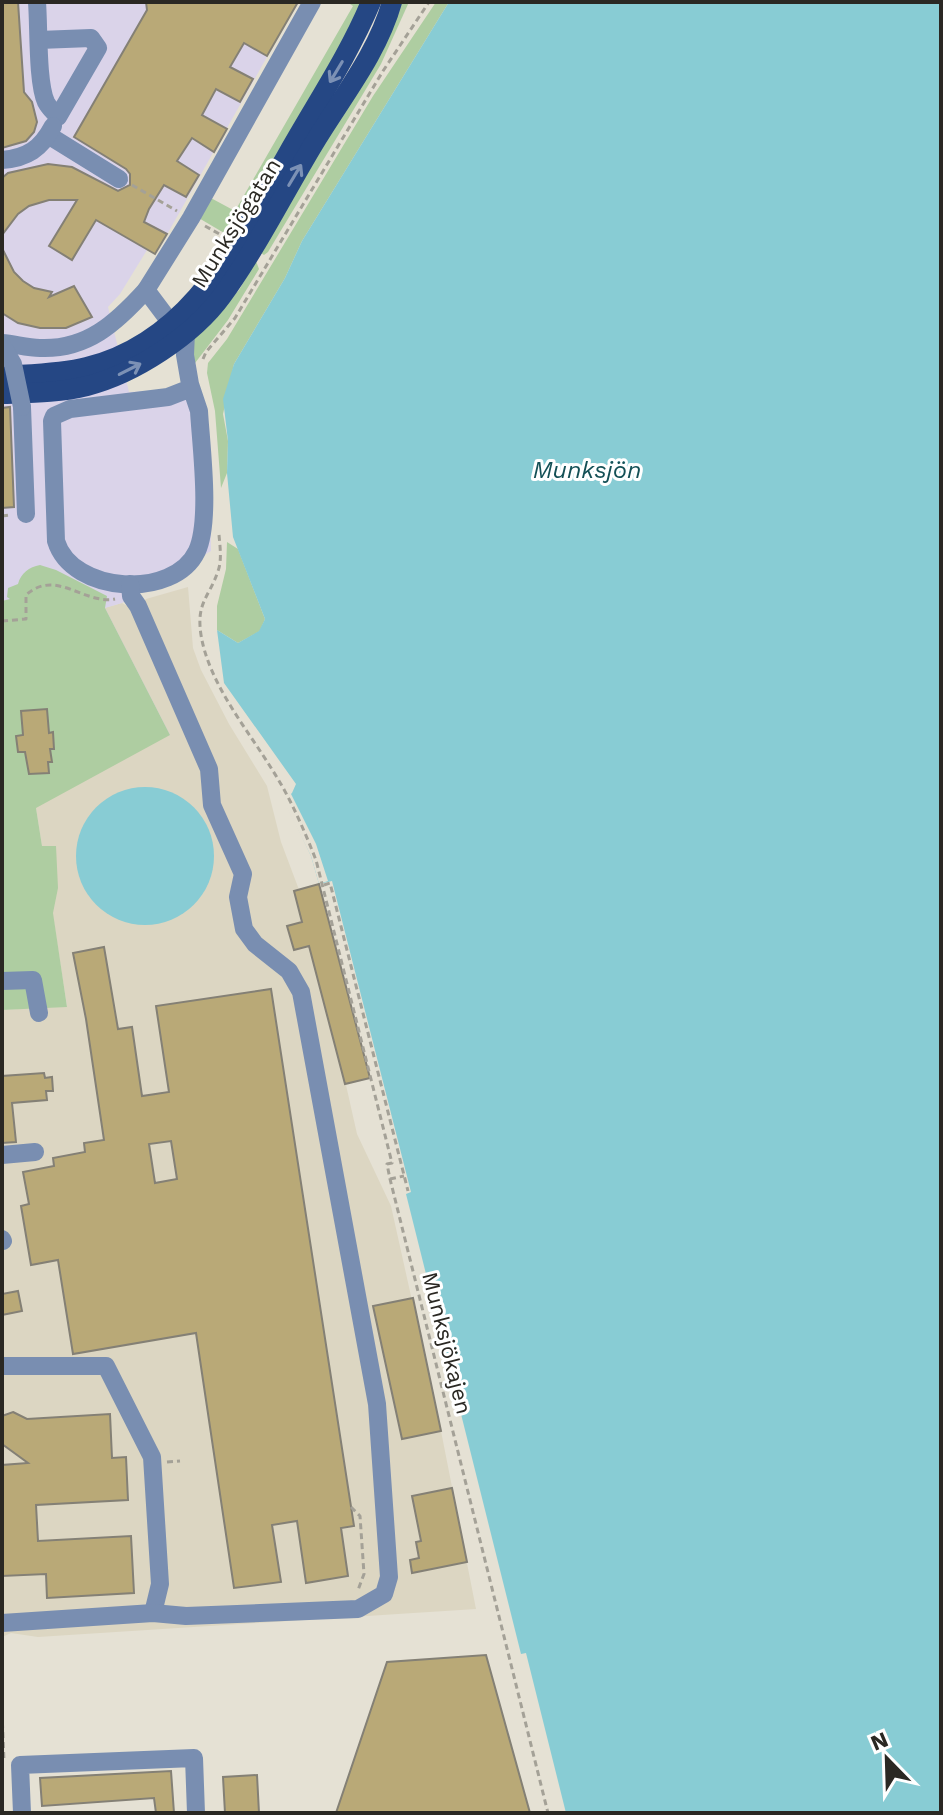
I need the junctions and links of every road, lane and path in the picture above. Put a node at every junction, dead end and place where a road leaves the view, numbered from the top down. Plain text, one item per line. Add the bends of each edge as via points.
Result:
1 (37, 2) edge
2 (312, 2) edge
3 (371, 2) edge
4 (392, 2) edge
5 (39, 40) junction
6 (58, 117) junction
7 (48, 135) junction
8 (2, 160) edge
9 (119, 179) joint
10 (191, 218) junction
11 (251, 252) junction
12 (146, 290) junction
13 (178, 327) junction
14 (2, 344) edge
15 (156, 354) junction
16 (2, 376) edge
17 (190, 386) junction
18 (2, 394) edge
19 (26, 514) dead end
20 (219, 529) dead end
21 (130, 588) junction
22 (2, 621) edge
23 (323, 884) junction
24 (2, 981) edge
25 (39, 1013) dead end
26 (35, 1152) dead end
27 (2, 1155) edge
28 (404, 1176) junction
29 (390, 1179) junction
30 (408, 1191) dead end
31 (2, 1366) edge
32 (351, 1507) dead end
33 (353, 1596) dead end
34 (153, 1613) junction
35 (2, 1623) edge
36 (2, 1712) edge
37 (20, 1765) junction
38 (22, 1813) edge
39 (196, 1813) edge
40 (548, 1813) edge

1 - 5 street
2 - 10 street
3 -> 11 main road, Munksjögatan
11 -> 4 main road, Munksjögatan via 380,38
5 - 6 street via 43,91
5 - 6 street via 91,38 98,48
6 - 7 street
7 - 8 street via 31,153
7 - 9 street
9 - 10 path
10 - 11 path
10 - 12 street
11 - 13 main road, Munksjögatan via 221,297
12 - 13 street
12 - 14 street via 81,344
13 - 15 main road, Munksjögatan
13 - 16 main road, Munksjögatan via 95,365
13 - 17 street
14 - 19 street, bridge via 13,364 22,407
15 - 17 street via 175,365
18 -> 15 main road, Munksjögatan via 86,386
17 - 21 street via 199,411 203,524 198,549 186,568 165,580
17 - 21 street via 168,397 70,409 52,421 60,552 102,581
20 - 23 path via 220,567 202,601 204,646 227,697 300,821
21 - 22 path via 122,597 100,601 67,586 40,586 26,595 26,619
21 - 34 street via 209,769 212,805 243,874 238,897 244,929 289,971 301,992 377,1404 389,1577 384,1594 358,1609
23 - 28 path via 330,883
23 - 29 path, Munksjökajen via 392,1163 387,1164
24 - 25 street via 33,980
26 - 27 street
28 - 29 path
28 - 30 path
29 - 40 path, Munksjökajen
31 - 34 street via 106,1366 152,1457 160,1584
32 - 33 path via 360,1516 364,1574
34 - 35 street
36 - 37 path via 4,1766
37 - 38 street
37 - 39 street via 194,1758

